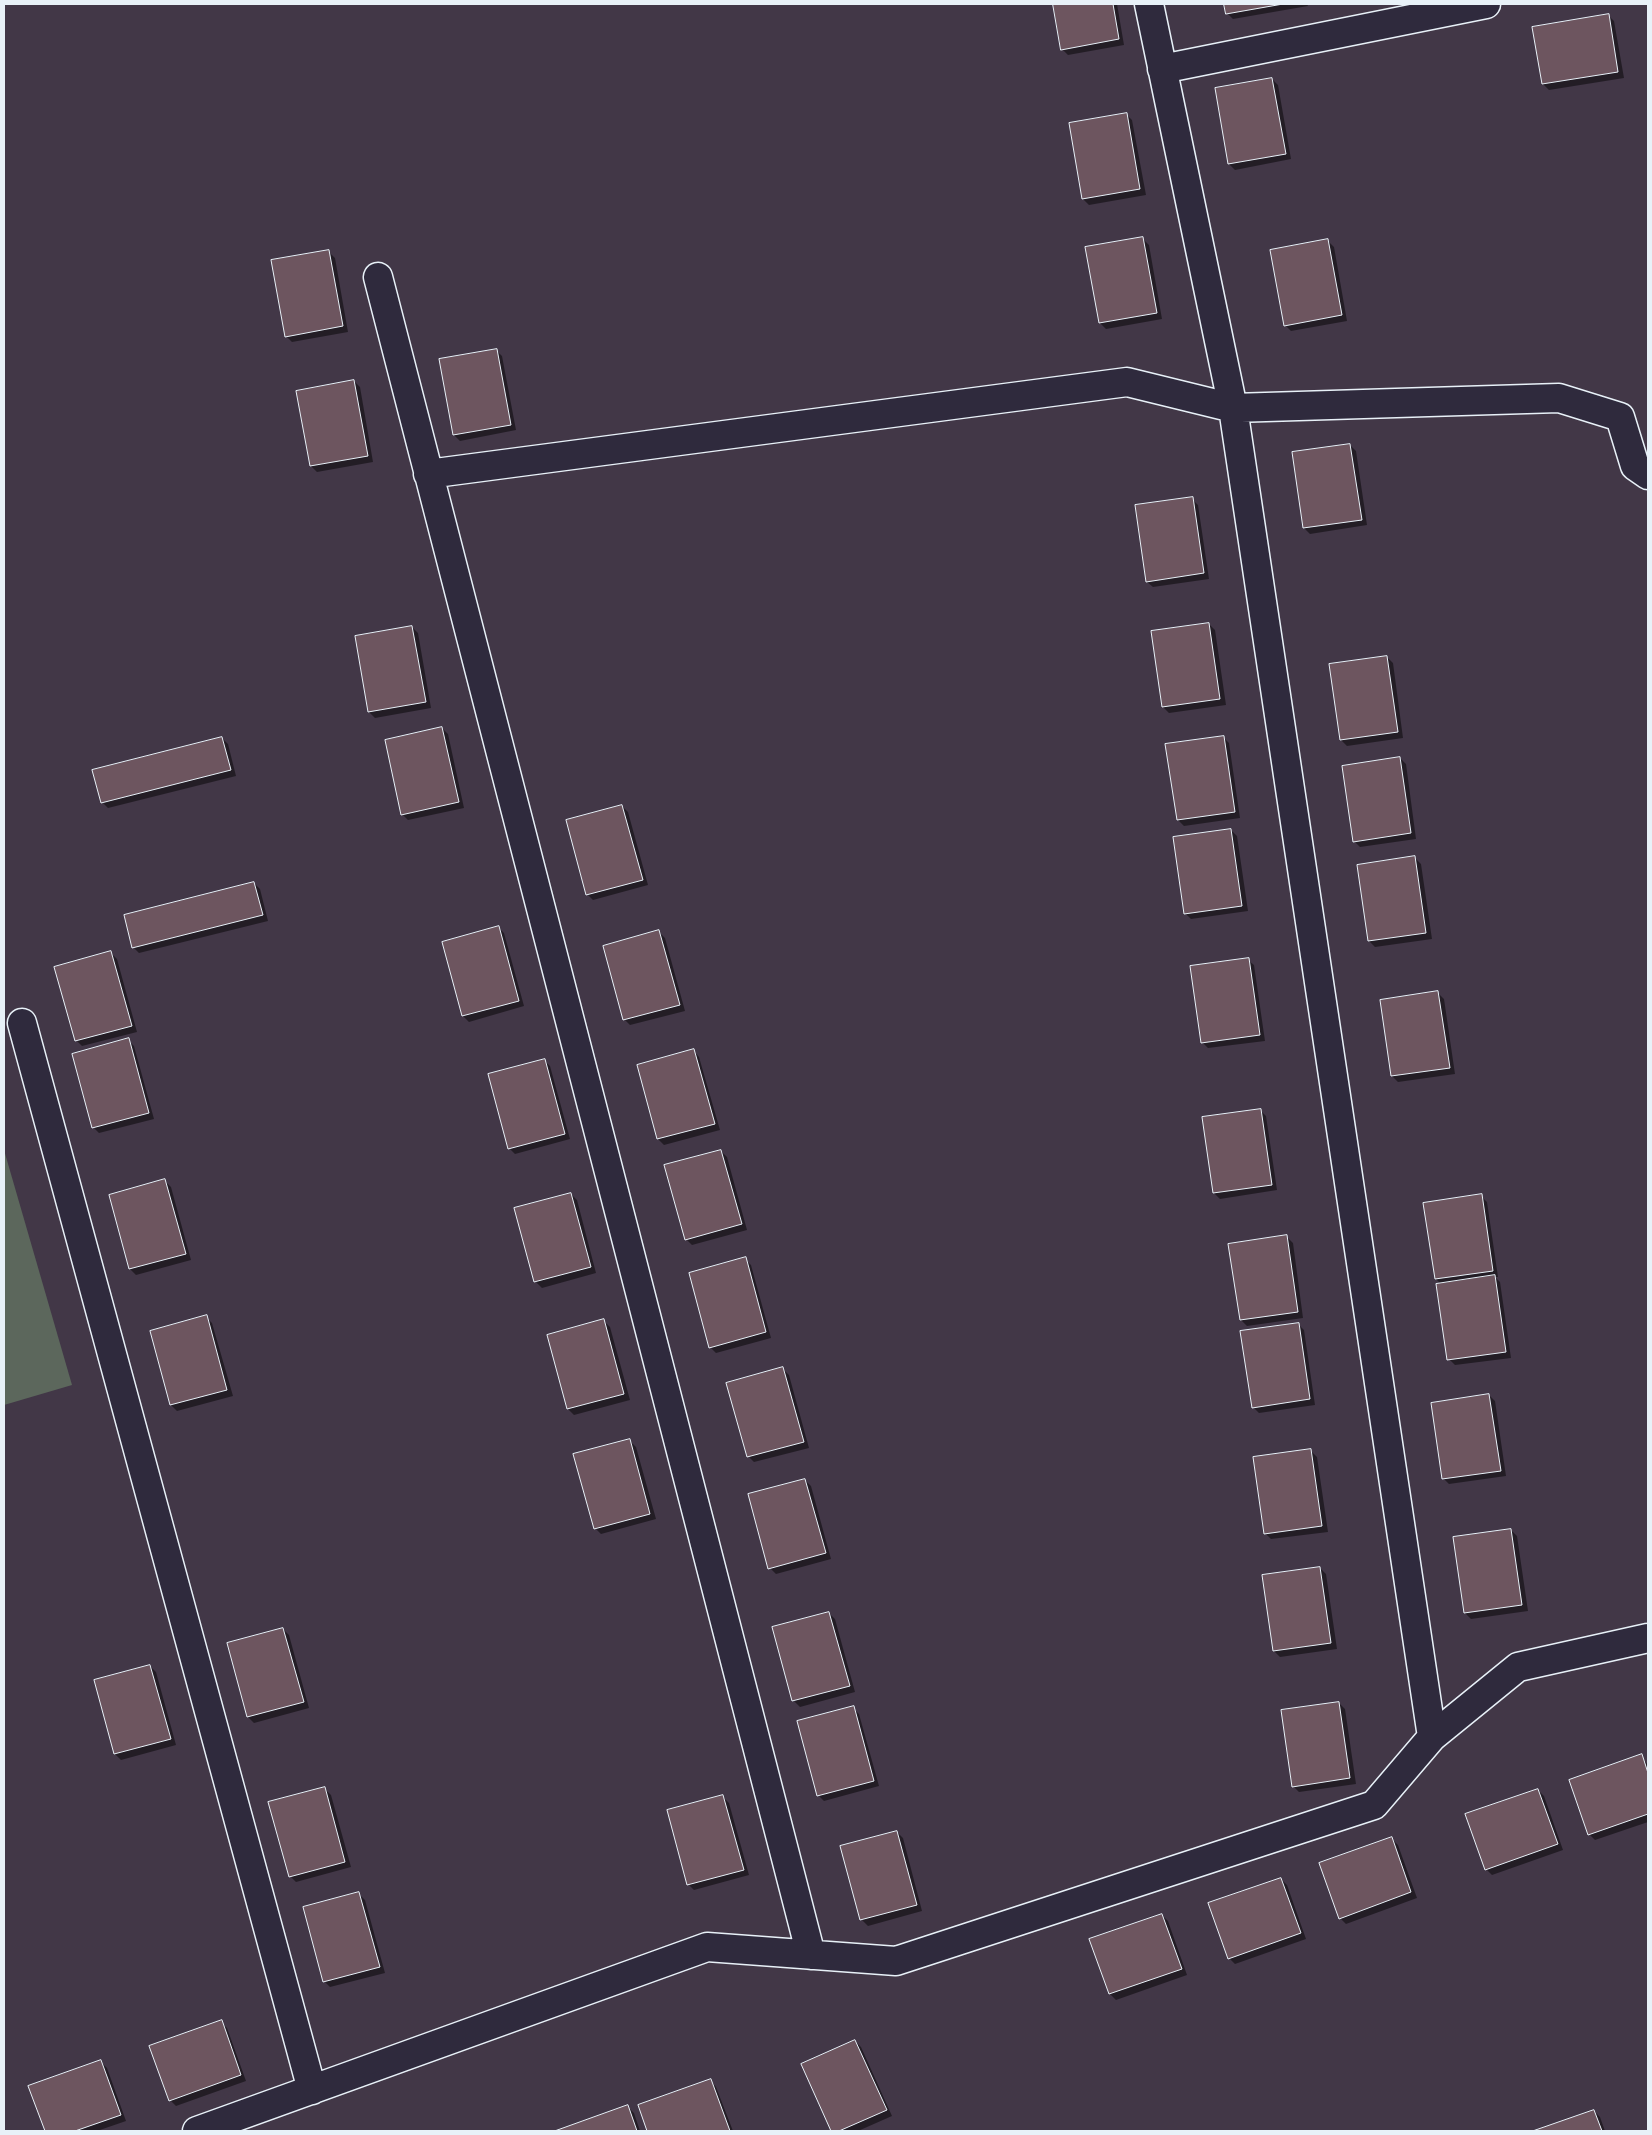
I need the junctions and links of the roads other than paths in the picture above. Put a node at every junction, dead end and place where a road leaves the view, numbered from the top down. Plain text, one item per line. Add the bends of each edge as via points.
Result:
1 (1149, 4) edge
2 (1486, 4) edge
3 (1162, 69) junction
4 (378, 277) dead end
5 (1233, 408) junction
6 (428, 474) junction
7 (1648, 475) edge
8 (22, 1023) dead end
9 (1648, 1638) edge
10 (1432, 1737) junction
11 (811, 1954) junction
12 (312, 2090) junction
13 (197, 2131) edge

1 - 3 street
2 - 3 street
3 - 5 street
4 - 6 street
5 - 6 street via 1127,382
5 - 7 street via 1559,398 1620,417 1634,466
5 - 10 street
6 - 11 street
8 - 12 street
9 - 10 street via 1518,1667
10 - 11 street via 1374,1805 896,1960
11 - 12 street via 707,1947
12 - 13 street

